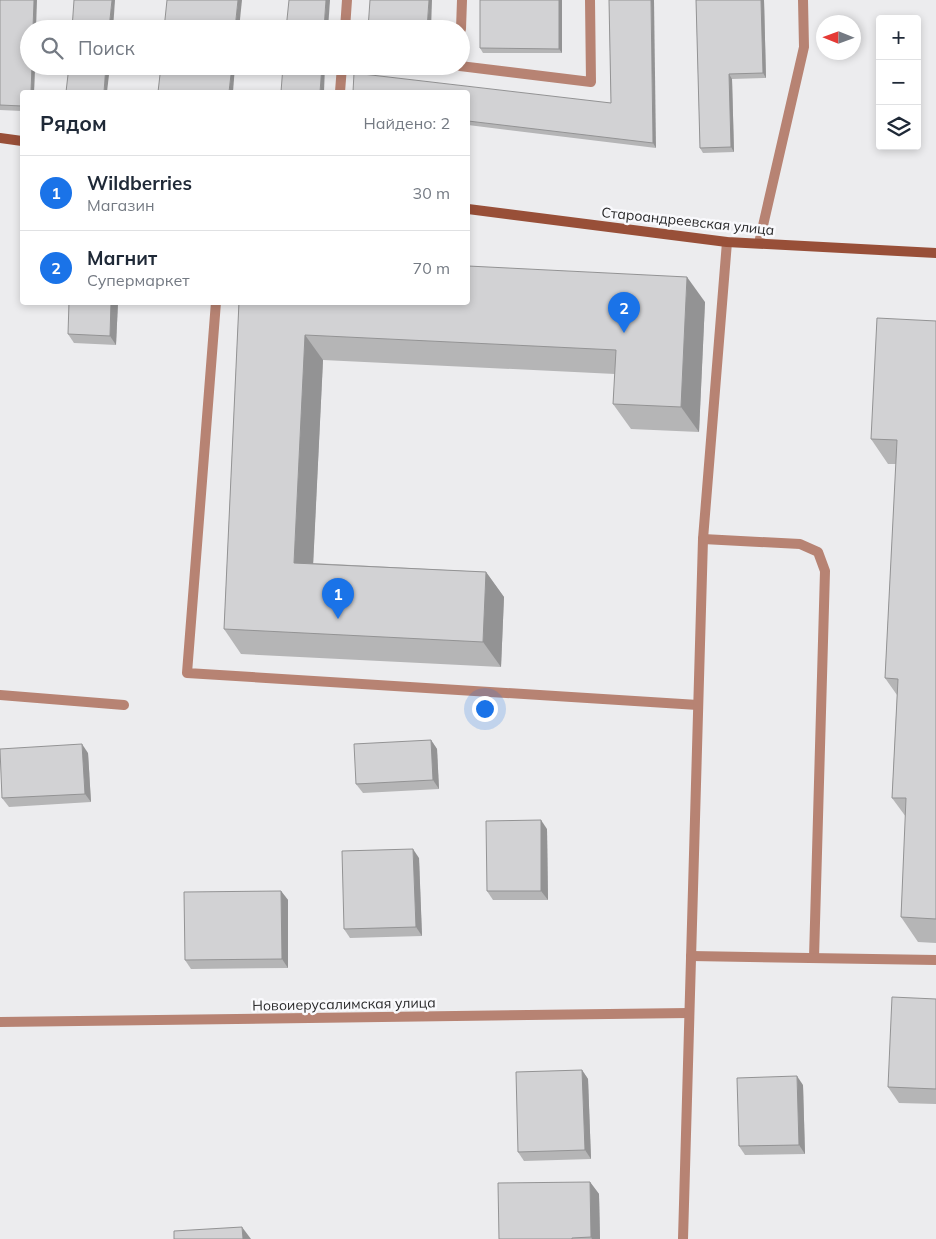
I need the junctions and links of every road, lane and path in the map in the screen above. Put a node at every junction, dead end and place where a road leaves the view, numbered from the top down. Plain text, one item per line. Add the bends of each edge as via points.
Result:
1 (347, 0) edge
2 (462, 0) edge
3 (590, 0) edge
4 (803, 0) edge
5 (346, 20) edge
6 (461, 20) edge
7 (470, 67) edge
8 (341, 75) edge
9 (340, 90) edge
10 (0, 138) edge
11 (20, 141) edge
12 (470, 209) edge
13 (727, 242) junction
14 (759, 243) junction
15 (936, 253) edge
16 (216, 305) edge
17 (703, 539) junction
18 (0, 694) edge
19 (124, 705) dead end
20 (698, 705) junction
21 (691, 956) junction
22 (814, 958) junction
23 (936, 960) edge
24 (689, 1013) junction
25 (0, 1022) edge
26 (683, 1239) edge

1 - 5 street
2 - 6 street
3 - 7 street via 591,82
4 - 14 street via 804,47
8 - 9 street
10 - 11 street
12 - 13 street, Староандреевская улица
13 - 14 street, Староандреевская улица
13 - 17 street
14 - 15 street, Староандреевская улица
16 - 20 street via 188,673
17 - 20 street
17 - 22 street via 800,544 818,552 825,571
18 - 19 street
20 - 21 street
21 - 22 street
21 - 24 street
22 - 23 street
24 - 25 street, Новоиерусалимская улица
24 - 26 street

